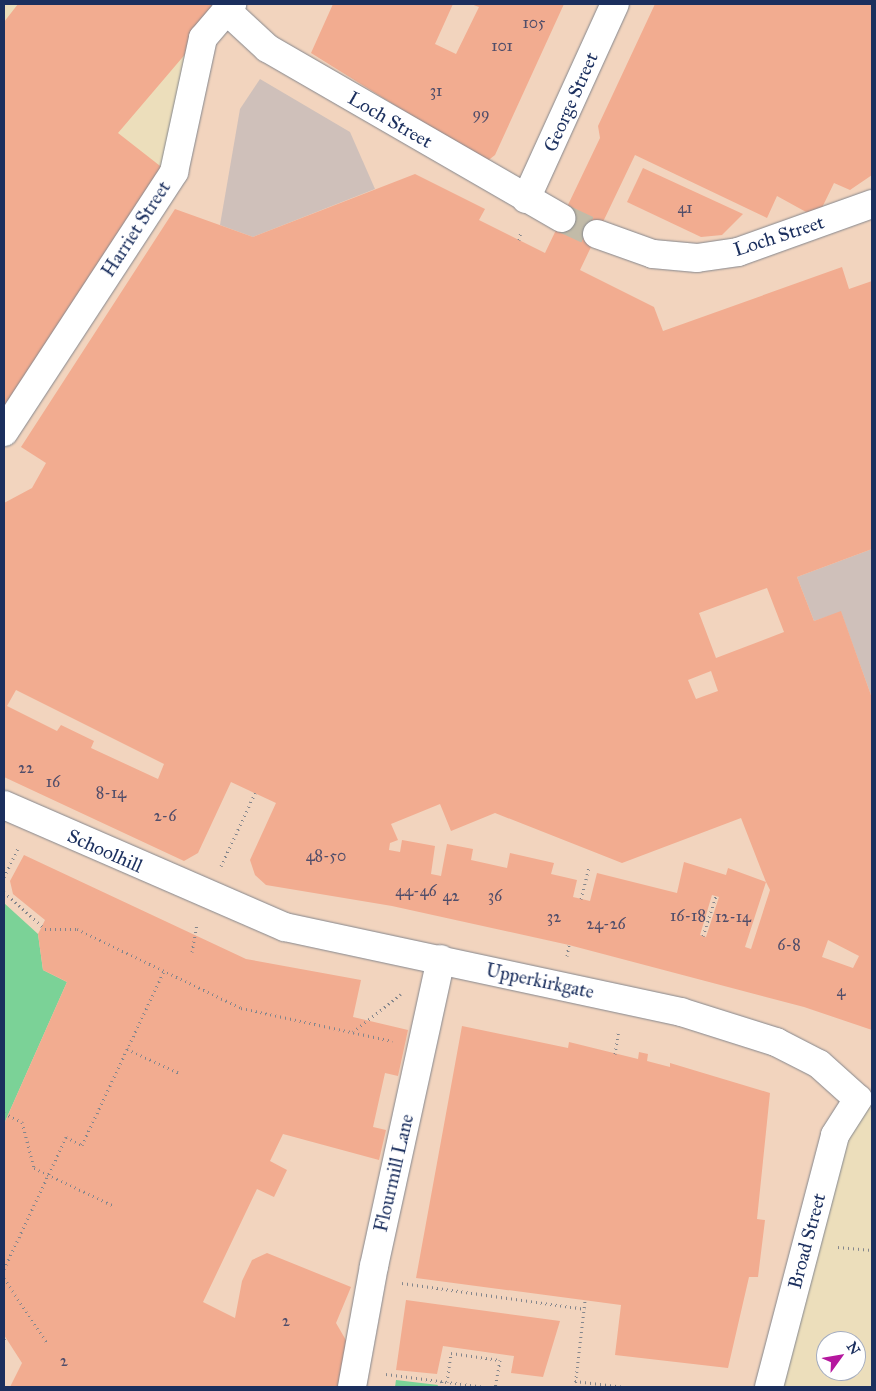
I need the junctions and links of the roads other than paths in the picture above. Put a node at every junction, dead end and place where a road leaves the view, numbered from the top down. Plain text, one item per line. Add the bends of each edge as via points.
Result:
1 (615, 4) edge
2 (229, 7) edge
3 (526, 199) junction
4 (872, 204) edge
5 (562, 218) tunnel mouth
6 (597, 234) tunnel mouth
7 (4, 432) edge
8 (4, 805) edge
9 (203, 905) joint
10 (442, 959) junction
11 (865, 1096) edge
12 (352, 1387) edge
13 (769, 1387) edge

1 - 3 street, George Street
2 - 3 street, Loch Street via 267,48
2 - 7 street, Harriet Street via 203,38 174,172
3 - 5 street, Loch Street
4 - 6 street, Loch Street via 738,252 697,258 653,254
8 - 9 street, Schoolhill
9 - 10 street, Upperkirkgate via 285,927
10 - 11 street, Upperkirkgate via 681,1012 776,1042 819,1064
10 - 12 street, Flourmill Lane via 374,1266
11 - 13 street, Broad Street via 835,1135

